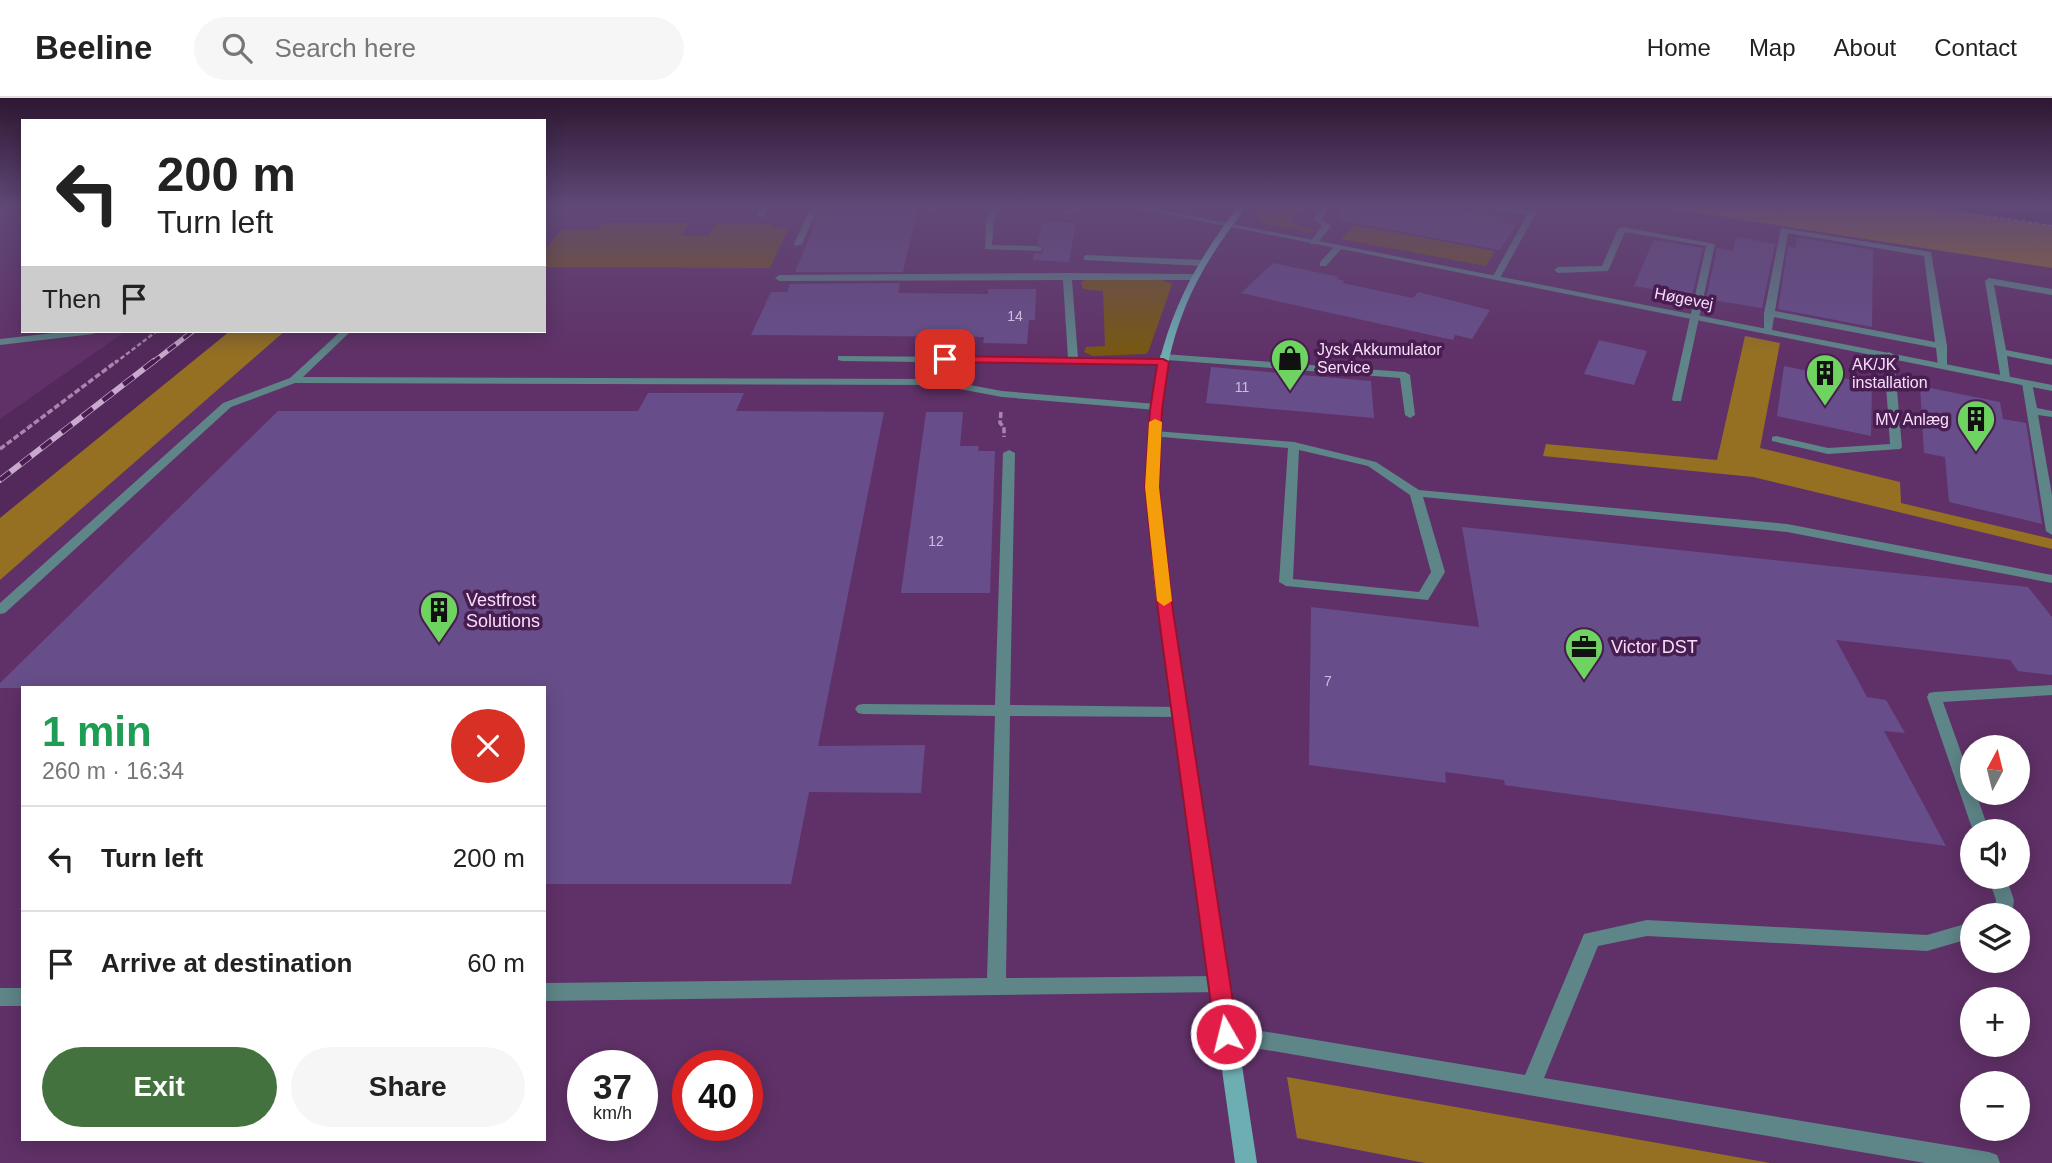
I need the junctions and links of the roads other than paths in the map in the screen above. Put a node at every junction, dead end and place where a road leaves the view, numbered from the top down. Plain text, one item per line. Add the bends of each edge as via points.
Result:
1 (1208, 256) edge
2 (1331, 256) edge
3 (1386, 256) edge
4 (1508, 256) edge
5 (1610, 256) edge
6 (1710, 256) edge
7 (1779, 256) edge
8 (1928, 256) edge
9 (1087, 258) dead end
10 (1203, 263) junction
11 (1323, 264) dead end
12 (1558, 270) dead end
13 (1067, 276) junction
14 (1497, 276) junction
15 (1194, 277) junction
16 (779, 278) dead end
17 (2052, 292) edge
18 (1769, 313) junction
19 (1697, 317) junction
20 (1767, 330) junction
21 (344, 333) edge
22 (43, 334) edge
23 (0, 342) edge
24 (1942, 346) junction
25 (2001, 352) junction
26 (1889, 355) junction
27 (842, 358) dead end
28 (1164, 360) junction
29 (1073, 361) junction
30 (2052, 362) edge
31 (1943, 366) junction
32 (2005, 378) junction
33 (294, 380) junction
34 (2027, 383) junction
35 (2052, 388) edge
36 (1677, 399) dead end
37 (1156, 407) junction
38 (2031, 410) junction
39 (2052, 414) edge
40 (1410, 415) dead end
41 (1155, 433) junction
42 (1776, 439) dead end
43 (1294, 445) junction
44 (1009, 453) road end
45 (1416, 493) junction
46 (2052, 531) edge
47 (2052, 579) edge
48 (0, 610) edge
49 (2052, 690) edge
50 (863, 709) dead end
51 (1002, 710) junction
52 (1180, 712) junction
53 (1977, 819) edge
54 (1960, 933) edge
55 (1219, 984) junction
56 (996, 985) junction
57 (546, 992) edge
58 (0, 997) edge
59 (21, 997) edge
60 (1226, 1034) junction
61 (1531, 1085) junction
62 (1246, 1163) edge
63 (1989, 1163) edge

1 - 10 street
2 - 11 street
3 - 14 street, Høgevej
4 - 14 street
5 - 12 street via 1605,268
6 - 19 street
7 - 18 street
8 - 24 street
9 - 10 street
10 - 15 street
13 - 15 street
13 - 16 street
13 - 29 street
14 - 19 street, Høgevej
15 - 28 street
17 - 25 street via 1989,281
18 - 20 street
18 - 24 street
19 - 20 street, Høgevej
19 - 36 street
20 - 26 street, Høgevej
21 - 33 street
22 - 23 street
24 - 31 street
25 - 30 street
25 - 32 street
26 - 31 street, Høgevej
26 - 42 street via 1896,447 1828,451
27 - 29 street
28 - 29 street
28 - 37 street
28 - 40 street via 1405,375
31 - 32 street, Høgevej
32 - 34 street, Høgevej
33 - 37 street via 938,382 1002,394
33 - 48 street via 227,405
34 - 35 street, Høgevej
34 - 38 street
37 - 41 street
38 - 39 street
38 - 46 street
41 - 43 street
41 - 52 street via 1152,487
43 - 45 street via 1372,464
43 - 45 street via 1286,582 1423,597 1438,572
44 - 51 street
45 - 47 street via 1787,528
49 - 53 street via 1934,696
50 - 51 street
51 - 52 street
51 - 56 street
52 - 55 street
54 - 61 street via 1927,943 1647,928 1591,940
55 - 56 street
55 - 60 street
56 - 57 street
58 - 59 street
60 - 61 street
60 - 62 street
61 - 63 street

